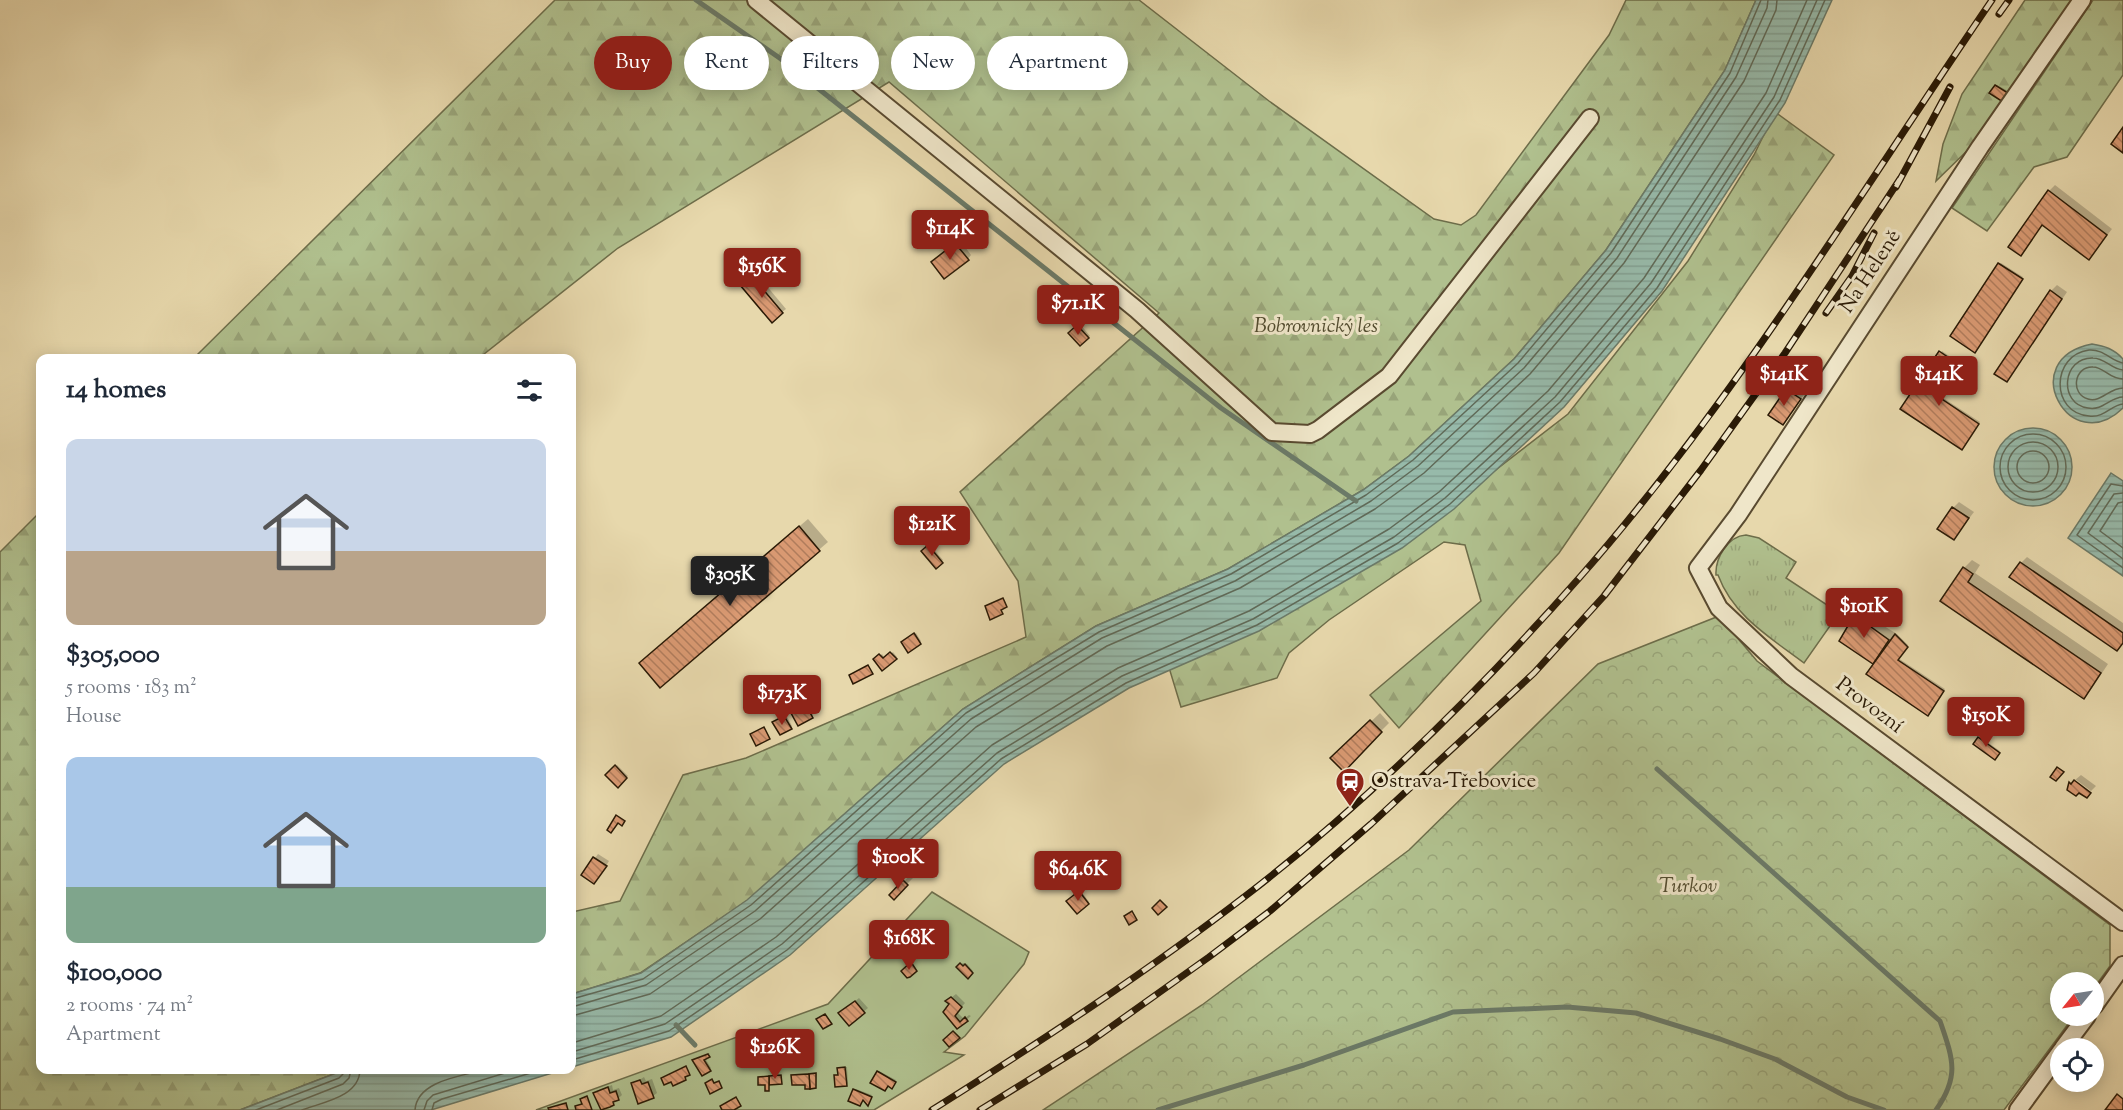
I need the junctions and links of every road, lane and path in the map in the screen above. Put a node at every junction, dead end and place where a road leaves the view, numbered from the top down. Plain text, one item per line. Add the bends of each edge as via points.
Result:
1 (756, 0) edge
2 (2082, 0) edge
3 (1590, 118) dead end
4 (1698, 568) joint
5 (2123, 922) edge
6 (2123, 965) edge
7 (2104, 992) edge
8 (2050, 1066) edge
9 (2018, 1110) edge

1 - 3 street via 1137,310 1272,432 1310,434 1389,376
2 - 4 street, Na Heleně via 1980,147 1738,515
4 - 5 street, Provozní via 1719,608 1791,676
6 - 7 street
8 - 9 street

